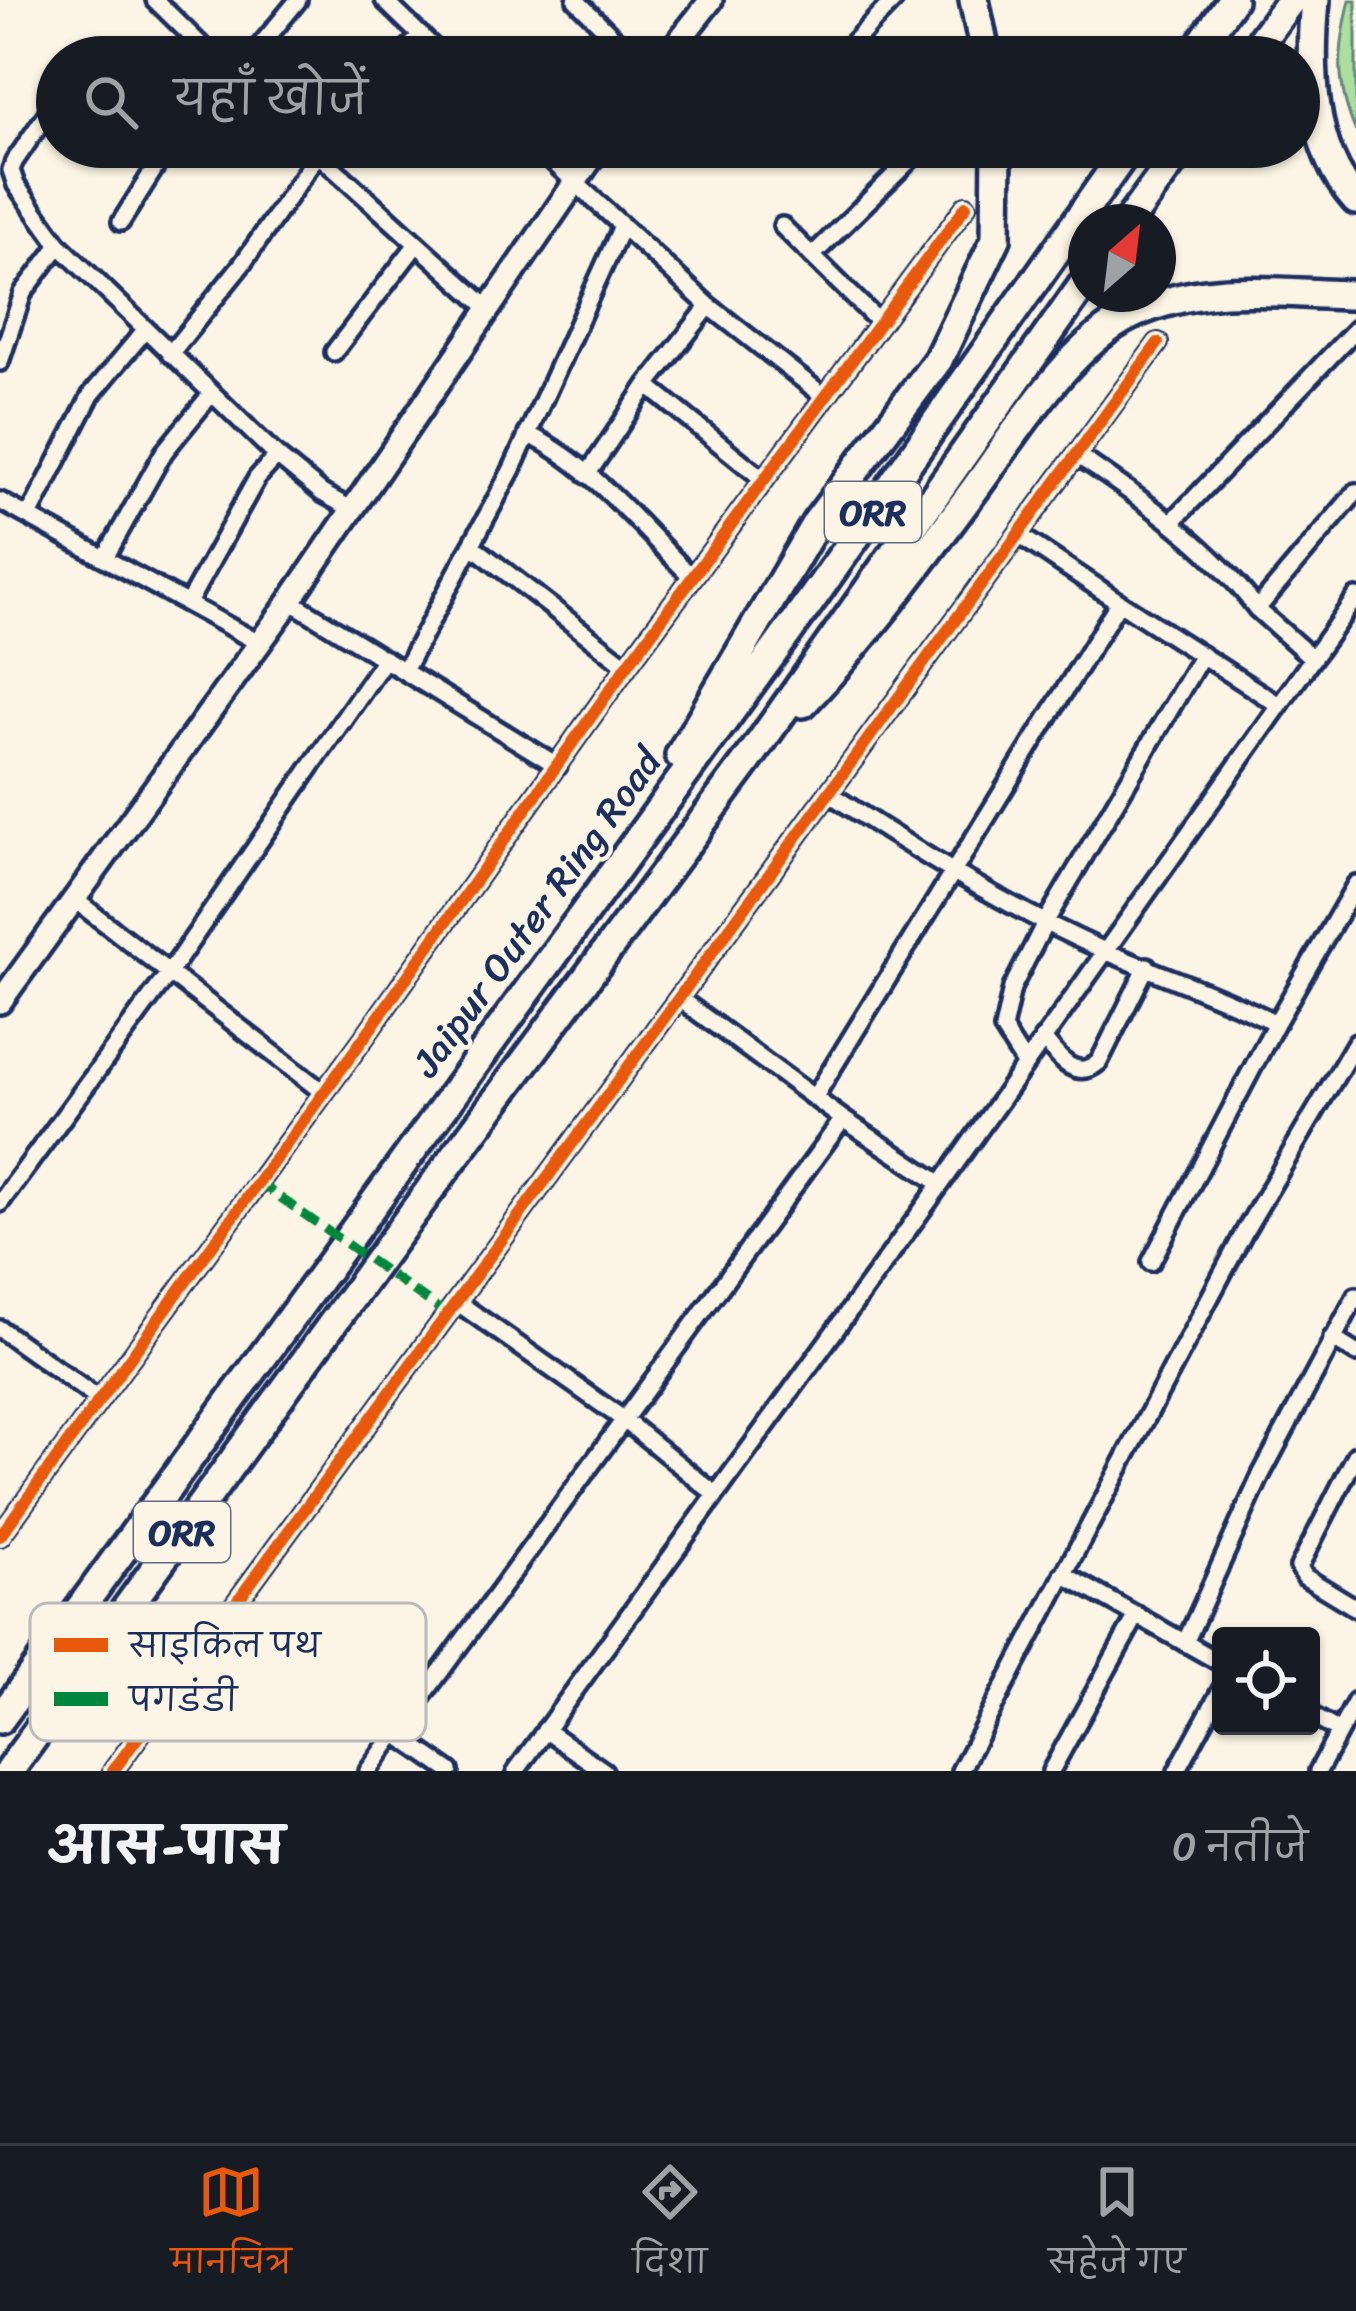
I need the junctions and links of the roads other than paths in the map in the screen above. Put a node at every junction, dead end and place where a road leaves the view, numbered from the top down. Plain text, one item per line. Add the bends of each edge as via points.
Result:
1 (155, 0) edge
2 (298, 0) edge
3 (384, 0) edge
4 (576, 0) edge
5 (711, 0) edge
6 (894, 0) edge
7 (974, 0) edge
8 (1232, 0) edge
9 (1292, 0) edge
10 (1315, 0) edge
11 (192, 36) edge
12 (268, 36) edge
13 (422, 36) edge
14 (612, 36) edge
15 (683, 36) edge
16 (859, 36) edge
17 (982, 36) edge
18 (1207, 36) edge
19 (1265, 36) edge
20 (1314, 36) edge
21 (1320, 120) edge
22 (36, 131) edge
23 (155, 168) edge
24 (306, 168) edge
25 (337, 168) edge
26 (559, 168) edge
27 (584, 168) edge
28 (902, 168) edge
29 (998, 168) edge
30 (1114, 168) edge
31 (1168, 168) edge
32 (574, 182) junction
33 (1356, 200) edge
34 (1141, 204) edge
35 (966, 206) dead end
36 (121, 222) dead end
37 (622, 226) junction
38 (782, 226) dead end
39 (59, 245) junction
40 (416, 245) junction
41 (812, 256) junction
42 (1356, 296) edge
43 (709, 305) junction
44 (1068, 307) edge
45 (489, 309) junction
46 (879, 322) junction
47 (1356, 328) edge
48 (146, 329) junction
49 (1158, 343) dead end
50 (334, 352) dead end
51 (170, 354) junction
52 (0, 362) edge
53 (647, 385) junction
54 (212, 393) junction
55 (825, 397) junction
56 (527, 434) junction
57 (1078, 455) junction
58 (277, 456) junction
59 (587, 475) junction
60 (764, 480) junction
61 (1356, 492) edge
62 (0, 501) edge
63 (353, 510) junction
64 (29, 516) junction
65 (1173, 521) junction
66 (1018, 535) junction
67 (471, 545) junction
68 (106, 556) junction
69 (692, 577) junction
70 (1356, 597) edge
71 (290, 601) junction
72 (188, 602) junction
73 (1119, 602) junction
74 (1257, 609) junction
75 (259, 643) junction
76 (1202, 656) junction
77 (1312, 658) junction
78 (385, 659) junction
79 (627, 666) junction
80 (404, 671) junction
81 (1279, 705) junction
82 (748, 760) junction
83 (558, 766) junction
84 (830, 794) junction
85 (613, 874) junction
86 (953, 874) junction
87 (1356, 884) edge
88 (74, 899) junction
89 (1046, 921) junction
90 (1105, 951) junction
91 (1147, 966) junction
92 (169, 973) junction
93 (680, 999) junction
94 (0, 1002) edge
95 (1276, 1023) junction
96 (1043, 1038) junction
97 (1356, 1042) edge
98 (1025, 1064) junction
99 (324, 1093) junction
100 (814, 1098) junction
101 (843, 1119) junction
102 (941, 1184) junction
103 (0, 1203) edge
104 (1151, 1262) dead end
105 (1356, 1296) edge
106 (457, 1302) junction
107 (0, 1329) edge
108 (1332, 1339) junction
109 (1356, 1353) edge
110 (98, 1399) junction
111 (623, 1419) junction
112 (1356, 1455) edge
113 (715, 1493) junction
114 (0, 1536) edge
115 (1063, 1574) junction
116 (83, 1603) edge
117 (131, 1603) edge
118 (238, 1603) edge
119 (1356, 1608) edge
120 (1136, 1616) junction
121 (1185, 1642) junction
122 (1212, 1658) edge
123 (30, 1677) edge
124 (426, 1690) edge
125 (1356, 1701) edge
126 (1212, 1707) edge
127 (0, 1719) edge
128 (1320, 1720) edge
129 (545, 1730) junction
130 (1339, 1731) junction
131 (31, 1741) edge
132 (135, 1741) edge
133 (389, 1741) edge
134 (407, 1741) edge
135 (9, 1771) edge
136 (113, 1771) edge
137 (368, 1771) edge
138 (450, 1771) edge
139 (516, 1771) edge
140 (604, 1771) edge
141 (960, 1771) edge
142 (1052, 1771) edge
143 (1177, 1771) edge
144 (1318, 1771) edge

1 - 11 street
2 - 12 street
3 - 13 street
4 - 14 street
5 - 15 street
6 - 16 street
7 - 17 highway
8 - 18 highway
9 - 19 highway
10 - 20 highway
21 - 33 highway via 1343,186
22 - 39 street via 11,170
23 - 36 street
24 - 51 street
25 - 40 street
26 - 32 street
27 - 32 street
28 - 41 street
29 - 85 highway via 996,239 938,360 816,524
30 - 85 highway, Jaipur Outer Ring Road / ORR
31 - 34 highway
32 - 37 street
32 - 45 street
35 - 46 street
37 - 43 street
37 - 56 street
38 - 41 street
39 - 48 street
39 - 52 street via 23,293
40 - 45 street
40 - 50 street
41 - 46 street
42 - 82 highway via 1273,289 1197,295 1130,316 1069,362 860,643
43 - 53 street
43 - 55 street
44 - 82 highway
45 - 63 street
46 - 55 street
47 - 65 street
48 - 51 street
48 - 64 street via 91,395
49 - 57 street
51 - 54 street
53 - 59 street
53 - 60 street
54 - 58 street
54 - 68 street via 164,452
55 - 60 street
56 - 59 street
56 - 67 street
57 - 65 street
57 - 66 street
58 - 63 street
58 - 72 street
59 - 69 street
60 - 69 street
61 - 74 street
62 - 64 street
63 - 71 street
64 - 68 street
65 - 74 street
66 - 73 street
66 - 84 street
67 - 79 street
67 - 80 street
68 - 72 street
69 - 79 street
70 - 77 street
71 - 75 street
71 - 78 street
72 - 75 street
73 - 76 street
73 - 86 street
74 - 77 street
75 - 88 street
76 - 81 street
76 - 89 street
77 - 81 street
78 - 80 street
78 - 92 street
79 - 83 street
80 - 83 street
81 - 90 street
82 - 117 highway, Jaipur Outer Ring Road / ORR
83 - 99 street
84 - 86 street
84 - 93 street
85 - 116 highway, Jaipur Outer Ring Road / ORR
86 - 89 street
86 - 100 street
87 - 95 street
88 - 92 street
88 - 94 street
89 - 90 street
89 - 98 street via 1005,1010 1003,1029
90 - 91 street
90 - 96 street
91 - 95 street
91 - 96 street via 1090,1070 1061,1060
92 - 99 street
92 - 103 street
93 - 100 street
93 - 106 street
95 - 104 street
96 - 98 street
97 - 115 street via 1246,1229
98 - 102 street
99 - 110 street
100 - 101 street
101 - 102 street
101 - 111 street
102 - 113 street
105 - 108 street
106 - 111 street
106 - 118 street
107 - 110 street
108 - 109 street
108 - 121 street
110 - 114 street
111 - 113 street
111 - 124 street
112 - 119 street via 1299,1567
113 - 129 street
115 - 120 street
115 - 141 street
120 - 121 street
120 - 142 street
121 - 122 street
123 - 127 highway, Jaipur Outer Ring Road / ORR
125 - 130 street
126 - 143 street
128 - 130 street
129 - 139 street
129 - 140 street
130 - 144 street
131 - 135 highway, Jaipur Outer Ring Road / ORR
132 - 136 street
133 - 137 street
134 - 138 street

